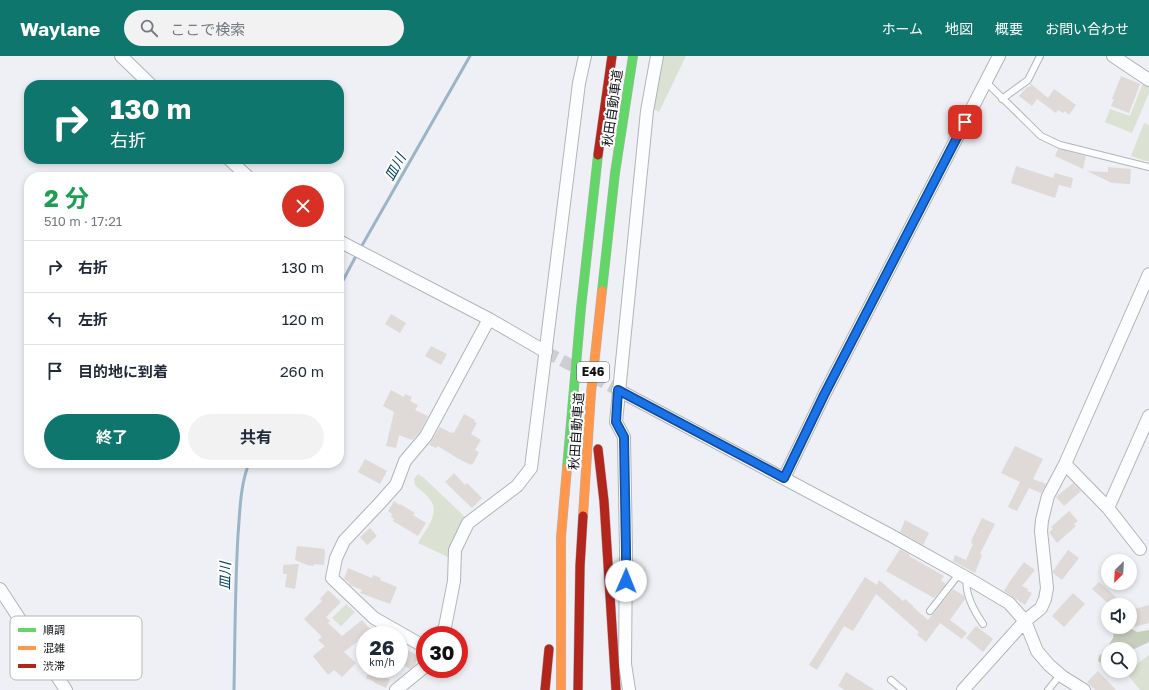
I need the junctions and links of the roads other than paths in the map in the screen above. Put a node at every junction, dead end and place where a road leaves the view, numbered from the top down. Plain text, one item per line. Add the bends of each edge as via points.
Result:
1 (121, 56) edge
2 (585, 56) edge
3 (612, 56) edge
4 (633, 56) edge
5 (657, 56) edge
6 (999, 56) edge
7 (1040, 56) edge
8 (1113, 56) edge
9 (146, 80) edge
10 (1149, 80) edge
11 (986, 82) junction
12 (1002, 98) junction
13 (234, 164) edge
14 (1149, 168) edge
15 (243, 172) edge
16 (344, 244) edge
17 (1149, 274) edge
18 (489, 319) junction
19 (546, 352) junction
20 (618, 390) junction
21 (591, 393) junction
22 (1149, 416) edge
23 (1065, 464) junction
24 (784, 478) junction
25 (1108, 508) junction
26 (562, 536) junction
27 (1140, 549) dead end
28 (963, 576) junction
29 (0, 589) edge
30 (930, 611) dead end
31 (18, 616) edge
32 (1025, 621) junction
33 (552, 624) dead end
34 (982, 624) dead end
35 (445, 626) edge
36 (550, 640) dead end
37 (416, 642) edge
38 (416, 674) edge
39 (1060, 675) junction
40 (59, 680) edge
41 (891, 680) dead end
42 (66, 690) edge
43 (396, 690) edge
44 (544, 690) edge
45 (561, 690) edge
46 (578, 690) edge
47 (616, 690) edge
48 (629, 690) edge
49 (903, 690) edge
50 (963, 690) edge
51 (1048, 690) edge
52 (1084, 690) edge

1 - 9 street
2 - 19 street via 579,82
3 - 26 highway, 秋田自動車道 / E46 via 581,308
4 - 21 highway, 秋田自動車道 / E46 via 615,173
5 - 20 street via 647,111
6 - 11 street
7 - 12 lane via 1028,80
8 - 10 street
11 - 12 lane
11 - 24 street via 824,395
12 - 14 lane via 1041,136 1060,145
13 - 15 street
16 - 18 street
17 - 23 street
18 - 19 street
18 - 37 street via 426,436 405,461 396,485 344,541 334,564 332,578 374,618
19 - 35 street via 531,468 517,486 468,523 455,550 454,581
20 - 24 street
20 - 48 street via 616,422 624,437 625,664
21 - 46 highway, 秋田自動車道 / E46 via 580,566
21 - 47 highway via 604,501
22 - 25 street
23 - 25 street
23 - 32 street via 1048,496 1042,520 1047,588 1045,598 1041,608
24 - 28 street
25 - 27 street
26 - 33 highway
26 - 45 highway, 秋田自動車道 / E46
28 - 30 lane
28 - 32 street via 1009,603
28 - 34 lane
29 - 31 street
32 - 39 street via 1037,651
32 - 50 street
36 - 44 highway
38 - 43 street
39 - 51 lane
39 - 52 street
40 - 42 street
41 - 49 lane

